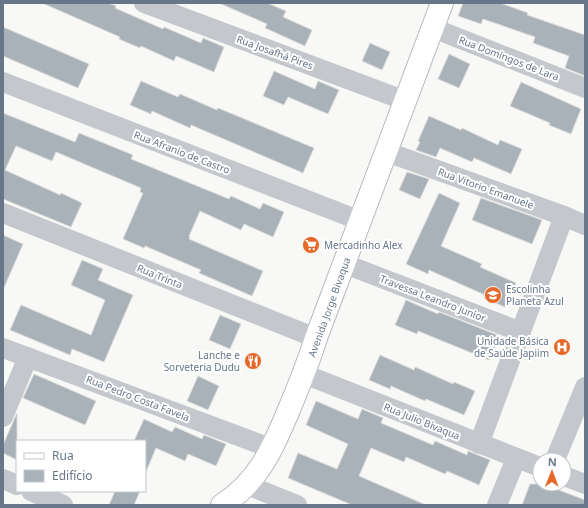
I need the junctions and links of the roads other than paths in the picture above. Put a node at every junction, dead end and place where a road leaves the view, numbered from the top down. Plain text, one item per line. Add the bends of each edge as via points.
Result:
1 (144, 3) edge
2 (442, 3) edge
3 (433, 28) junction
4 (3, 82) edge
5 (585, 88) edge
6 (406, 101) junction
7 (387, 152) junction
8 (3, 213) edge
9 (564, 216) junction
10 (361, 221) junction
11 (585, 225) edge
12 (345, 264) junction
13 (521, 332) junction
14 (316, 338) junction
15 (3, 348) edge
16 (28, 357) junction
17 (304, 374) junction
18 (585, 387) edge
19 (3, 417) edge
20 (479, 444) junction
21 (273, 449) junction
22 (558, 452) edge
23 (516, 459) junction
24 (532, 464) edge
25 (3, 479) edge
26 (572, 479) edge
27 (585, 484) edge
28 (16, 485) edge
29 (247, 485) junction
30 (33, 492) edge
31 (63, 505) edge
32 (222, 505) edge
33 (297, 505) edge
34 (497, 505) edge

1 - 6 street, Rua Josafhá Pires
2 - 3 street, Avenida Jorge Bivaqua
3 - 5 street, Rua Domingos de Lara
3 - 6 street, Avenida Jorge Bivaqua
4 - 10 street, Rua Afranio de Castro
6 - 7 street, Avenida Jorge Bivaqua
7 - 9 street, Rua Vitorio Emanuele
7 - 10 street, Avenida Jorge Bivaqua
8 - 14 street, Rua Trinta
9 - 11 street, Rua Vitorio Emanuele
9 - 13 street
10 - 12 street, Avenida Jorge Bivaqua
12 - 13 street, Travessa Leandro Junior
12 - 14 street, Avenida Jorge Bivaqua
13 - 20 street
14 - 17 street, Avenida Jorge Bivaqua
15 - 16 street, Rua Pedro Costa Favela
16 - 19 street
16 - 21 street, Rua Pedro Costa Favela
17 - 20 street, Rua Julio Bivaqua
17 - 21 street, Avenida Jorge Bivaqua
18 - 22 street
20 - 23 street, Rua Julio Bivaqua
21 - 29 street, Avenida Jorge Bivaqua
23 - 24 street, Rua Julio Bivaqua
23 - 34 street
25 - 28 street
26 - 27 street
29 - 32 street, Avenida Jorge Bivaqua
29 - 33 street
30 - 31 street

